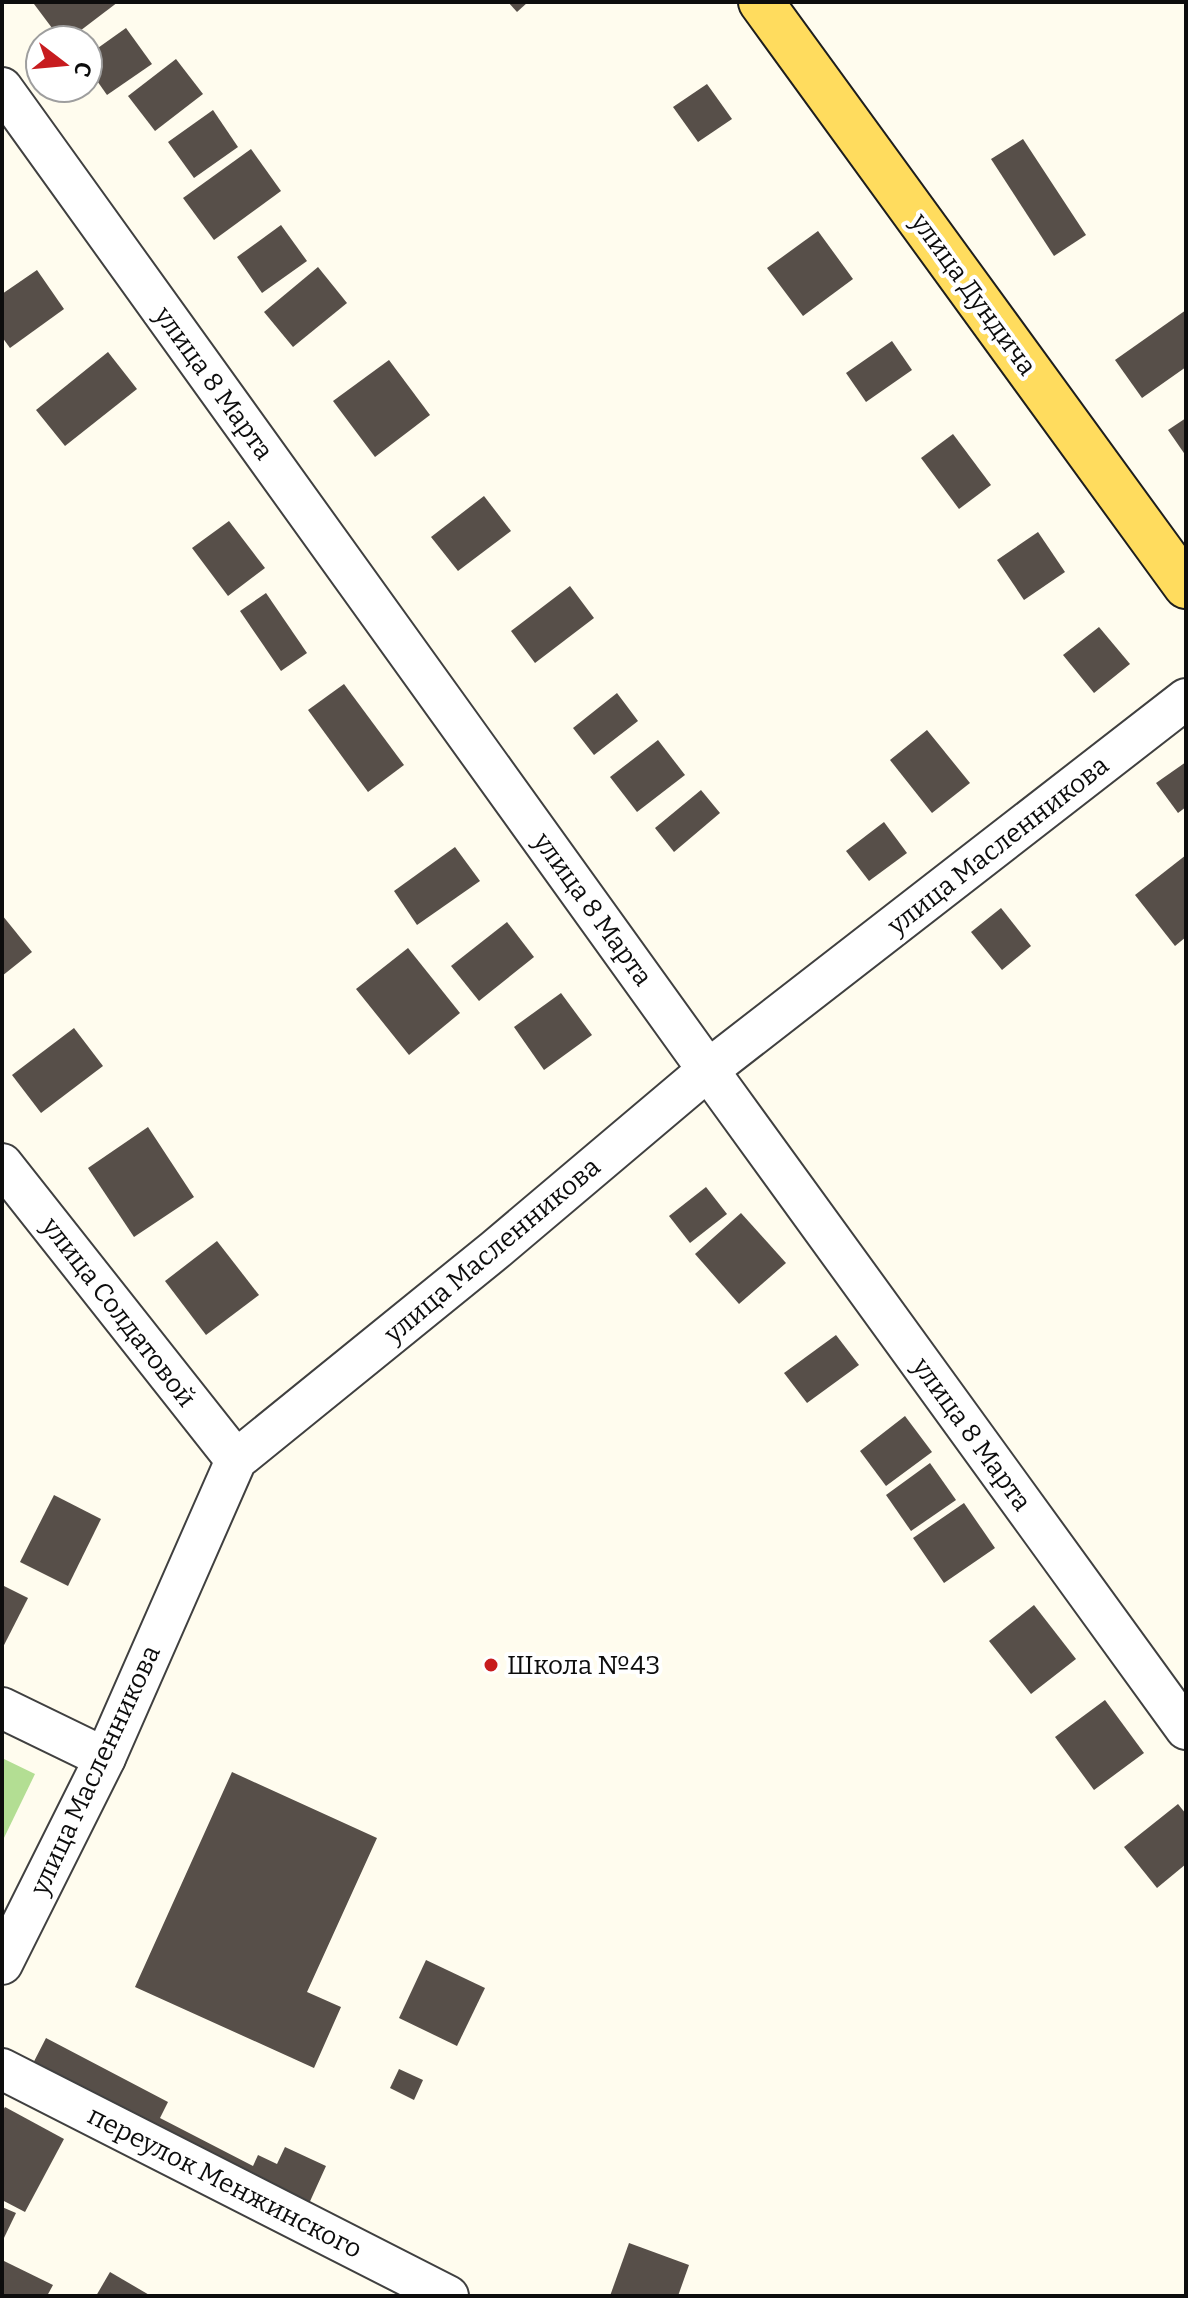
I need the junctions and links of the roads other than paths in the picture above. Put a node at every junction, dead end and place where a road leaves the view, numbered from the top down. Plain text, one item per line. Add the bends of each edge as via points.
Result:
1 (761, 2) edge
2 (2, 88) edge
3 (1186, 586) edge
4 (1186, 699) edge
5 (708, 1070) junction
6 (2, 1164) edge
7 (236, 1460) junction
8 (2, 1708) edge
9 (1186, 1729) edge
10 (105, 1758) junction
11 (2, 1964) edge
12 (2, 2069) edge
13 (448, 2296) edge

1 - 3 main road, улица Дундича
2 - 5 street, улица 8 Марта
4 - 5 street, улица Масленникова
5 - 7 street, улица Масленникова
5 - 9 street, улица 8 Марта
6 - 7 street, улица Солдатовой
7 - 10 street, улица Масленникова
8 - 10 street
10 - 11 street, улица Масленникова
12 - 13 street, переулок Менжинского

